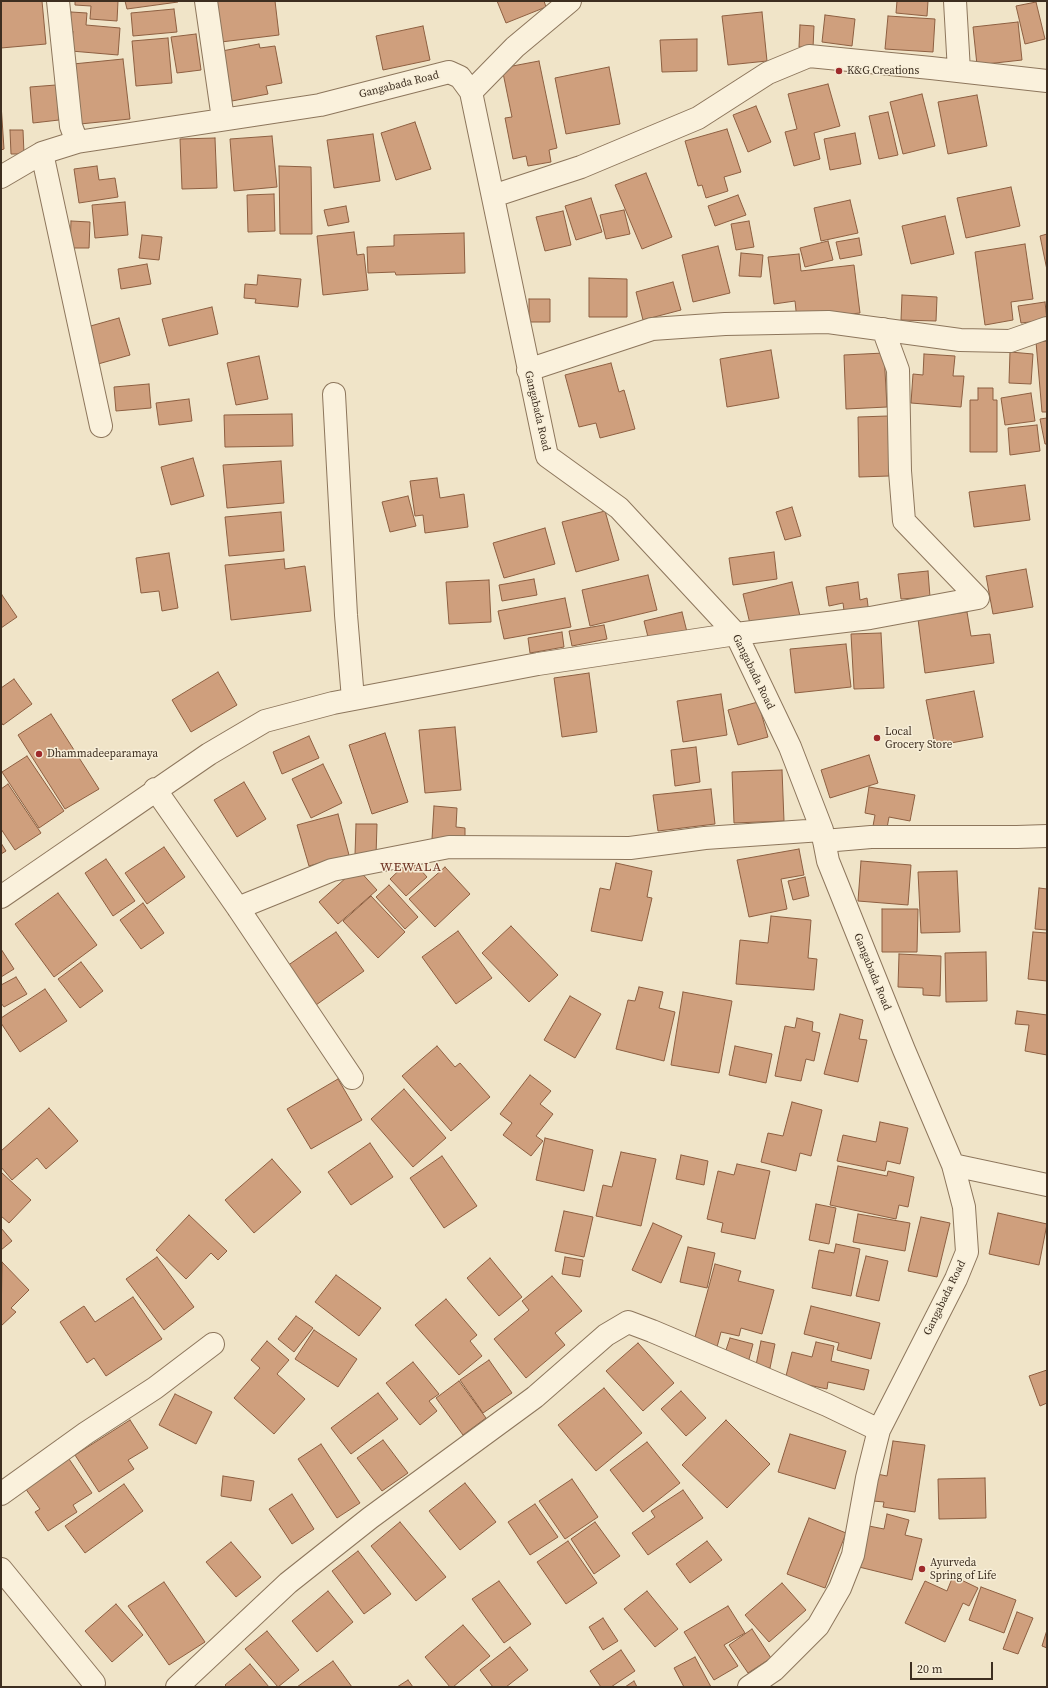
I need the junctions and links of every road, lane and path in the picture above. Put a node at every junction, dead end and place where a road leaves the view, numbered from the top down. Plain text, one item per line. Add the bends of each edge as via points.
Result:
1 (58, 1) edge
2 (206, 1) edge
3 (570, 1) edge
4 (955, 1) edge
5 (959, 71) junction
6 (1047, 81) edge
7 (471, 92) junction
8 (223, 119) junction
9 (77, 142) junction
10 (42, 153) junction
11 (1, 177) edge
12 (493, 196) junction
13 (1047, 328) edge
14 (883, 329) junction
15 (528, 370) junction
16 (334, 394) dead end
17 (101, 426) dead end
18 (736, 634) junction
19 (353, 699) junction
20 (155, 789) junction
21 (823, 836) junction
22 (1047, 836) edge
23 (1, 897) edge
24 (238, 908) junction
25 (352, 1078) dead end
26 (952, 1165) junction
27 (1047, 1185) edge
28 (213, 1344) dead end
29 (879, 1430) junction
30 (1, 1494) edge
31 (1, 1568) edge
32 (94, 1686) edge
33 (177, 1687) edge
34 (748, 1687) edge

1 - 9 street via 71,126
2 - 8 street
3 - 7 street via 515,48
4 - 5 street
5 - 6 street
5 - 12 street via 809,56 768,73 698,118 581,166
7 - 8 street, Gangabada Road via 460,77 449,72 320,105
7 - 12 street, Gangabada Road
8 - 9 street, Gangabada Road
9 - 10 street, Gangabada Road
10 - 11 street, Gangabada Road
10 - 17 street
12 - 15 street, Gangabada Road
13 - 14 street via 1010,341 960,340
14 - 15 street via 828,322 725,324 652,329
14 - 18 street via 898,370 904,521 978,598 870,618
15 - 18 street, Gangabada Road via 547,456 619,508
16 - 19 street
18 - 19 street via 538,664
18 - 21 street, Gangabada Road via 790,747
19 - 20 street via 265,721
20 - 23 street
20 - 24 street
21 - 22 street
21 - 24 street via 706,838 630,848 449,847 332,870
21 - 26 street, Gangabada Road via 828,861
24 - 25 street
26 - 27 street
26 - 29 street, Gangabada Road via 964,1207 966,1252 956,1280
28 - 30 street via 155,1388 86,1433
29 - 33 street via 827,1405 628,1322 606,1335 535,1397 370,1518 288,1583
29 - 34 street, Gangabada Road via 866,1478 853,1555 840,1588 818,1626 774,1670
31 - 32 street

